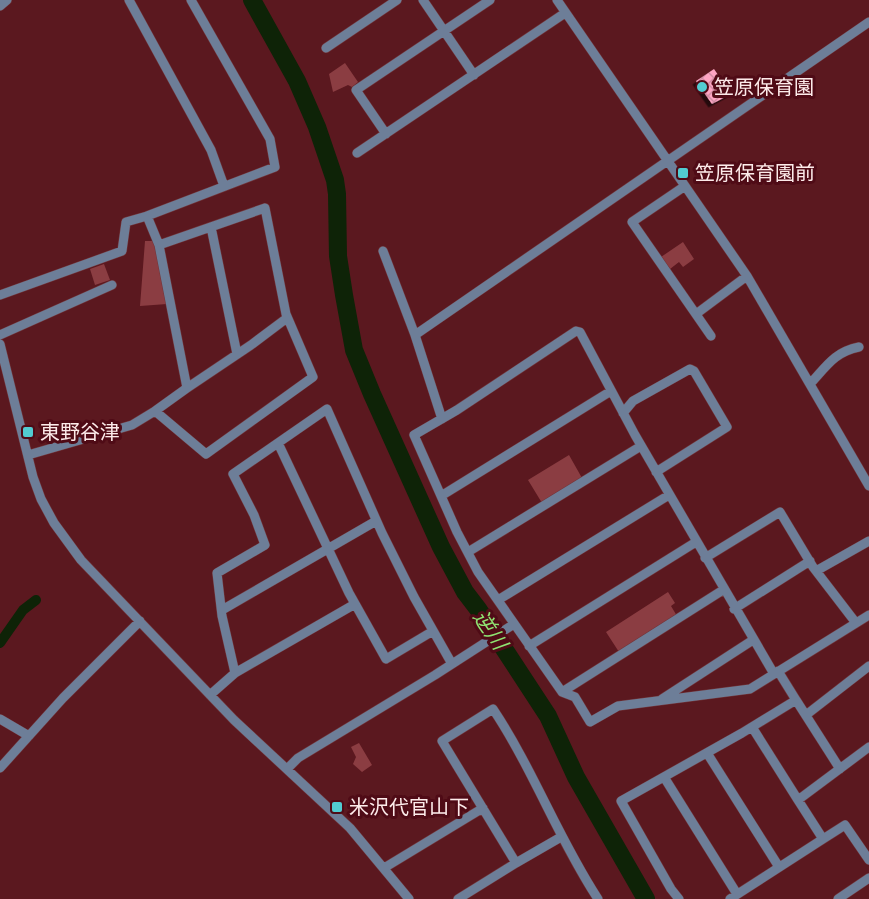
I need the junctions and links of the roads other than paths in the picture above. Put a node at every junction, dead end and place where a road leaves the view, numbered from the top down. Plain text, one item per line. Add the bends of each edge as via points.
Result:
1 (7, 0) edge
2 (129, 0) edge
3 (191, 0) edge
4 (398, 0) edge
5 (423, 0) edge
6 (490, 0) edge
7 (557, 0) edge
8 (0, 6) edge
9 (566, 13) junction
10 (869, 22) edge
11 (444, 30) junction
12 (326, 48) dead end
13 (474, 75) junction
14 (386, 134) junction
15 (357, 153) dead end
16 (668, 159) junction
17 (224, 186) junction
18 (685, 186) junction
19 (147, 216) junction
20 (211, 227) junction
21 (159, 245) junction
22 (383, 251) dead end
23 (747, 276) junction
24 (112, 285) dead end
25 (0, 296) edge
26 (696, 314) junction
27 (287, 318) junction
28 (0, 335) edge
29 (415, 335) junction
30 (711, 336) dead end
31 (0, 344) edge
32 (859, 347) dead end
33 (237, 354) junction
34 (9, 378) junction
35 (0, 384) edge
36 (810, 384) junction
37 (187, 388) junction
38 (611, 391) junction
39 (155, 411) junction
40 (623, 412) junction
41 (442, 419) junction
42 (278, 443) junction
43 (641, 446) junction
44 (28, 455) junction
45 (656, 472) junction
46 (869, 486) edge
47 (669, 495) junction
48 (441, 496) junction
49 (376, 521) junction
50 (869, 541) edge
51 (696, 542) junction
52 (327, 548) junction
53 (468, 552) junction
54 (705, 558) junction
55 (810, 561) junction
56 (816, 571) junction
57 (723, 590) junction
58 (498, 600) junction
59 (355, 604) junction
60 (734, 609) junction
61 (222, 610) junction
62 (869, 615) edge
63 (140, 621) junction
64 (856, 623) junction
65 (510, 626) junction
66 (433, 631) junction
67 (753, 640) junction
68 (529, 645) junction
69 (452, 664) junction
70 (869, 666) edge
71 (776, 672) junction
72 (235, 673) junction
73 (562, 692) junction
74 (210, 695) junction
75 (796, 700) junction
76 (658, 701) junction
77 (806, 715) junction
78 (0, 719) edge
79 (752, 728) junction
80 (29, 736) junction
81 (869, 747) edge
82 (707, 753) junction
83 (0, 768) edge
84 (287, 769) junction
85 (840, 770) junction
86 (664, 777) junction
87 (798, 800) junction
88 (483, 808) junction
89 (561, 837) junction
90 (823, 839) junction
91 (869, 860) edge
92 (516, 863) junction
93 (779, 867) junction
94 (384, 868) junction
95 (869, 878) edge
96 (596, 896) edge
97 (734, 897) edge
98 (409, 899) edge
99 (458, 899) edge
100 (584, 899) edge
101 (679, 899) edge
102 (838, 899) edge

1 - 8 street
2 - 17 street via 211,150
3 - 17 street via 270,139 275,167
4 - 12 street
5 - 11 street
6 - 11 street
7 - 9 street
9 - 13 street
9 - 16 street
10 - 16 street
11 - 13 street
11 - 14 street via 356,90
13 - 14 street
14 - 15 street
16 - 18 street
16 - 29 street
17 - 19 street
18 - 23 street
18 - 26 street via 632,222
19 - 21 street
19 - 25 street via 126,222 122,251
20 - 21 street
20 - 27 street via 266,208
20 - 33 street
21 - 37 street
22 - 29 street
23 - 26 street
23 - 36 street
24 - 28 street
26 - 30 street
27 - 33 street
27 - 39 street via 313,377 206,454
29 - 41 street
31 - 34 street
32 - 36 street via 837,354
33 - 37 street
34 - 35 street
34 - 44 street
36 - 46 street
37 - 39 street
38 - 40 street
38 - 41 street via 576,331
38 - 48 street
39 - 44 street via 132,425
40 - 43 street
40 - 45 street via 633,401 690,369 727,427
41 - 48 street via 414,435
42 - 49 street via 327,409
42 - 52 street
42 - 61 street via 233,474 265,545 217,573
43 - 45 street
43 - 53 street
44 - 63 street via 41,499 61,533 81,560
45 - 47 street
47 - 51 street
47 - 58 street
48 - 53 street
49 - 52 street
49 - 66 street
50 - 56 street
51 - 54 street
51 - 68 street
52 - 59 street
52 - 61 street
53 - 58 street
54 - 55 street via 780,512
54 - 57 street
55 - 56 street
55 - 60 street
56 - 64 street
57 - 60 street
57 - 73 street
58 - 65 street
59 - 66 street via 386,659
59 - 72 street
60 - 67 street
61 - 72 street
62 - 64 street
63 - 74 street
63 - 80 street
64 - 71 street
65 - 68 street
65 - 69 street
66 - 69 street
67 - 71 street
67 - 76 street
68 - 73 street
69 - 84 street via 298,758
70 - 77 street
71 - 75 street
71 - 76 street via 750,688
72 - 74 street
73 - 76 street via 575,697 590,722 618,706
74 - 84 street
75 - 77 street
75 - 79 street
77 - 85 street
78 - 80 street
79 - 82 street
79 - 87 street
80 - 83 street
81 - 85 street
82 - 86 street
82 - 93 street
84 - 94 street via 350,828
85 - 87 street
86 - 97 street
86 - 101 street via 621,801
87 - 90 street
88 - 89 street via 442,741 493,709 511,736
88 - 92 street
88 - 94 street
89 - 92 street
89 - 96 street
90 - 91 street via 845,825
90 - 93 street
92 - 99 street
93 - 97 street
94 - 98 street
95 - 102 street
96 - 100 street

